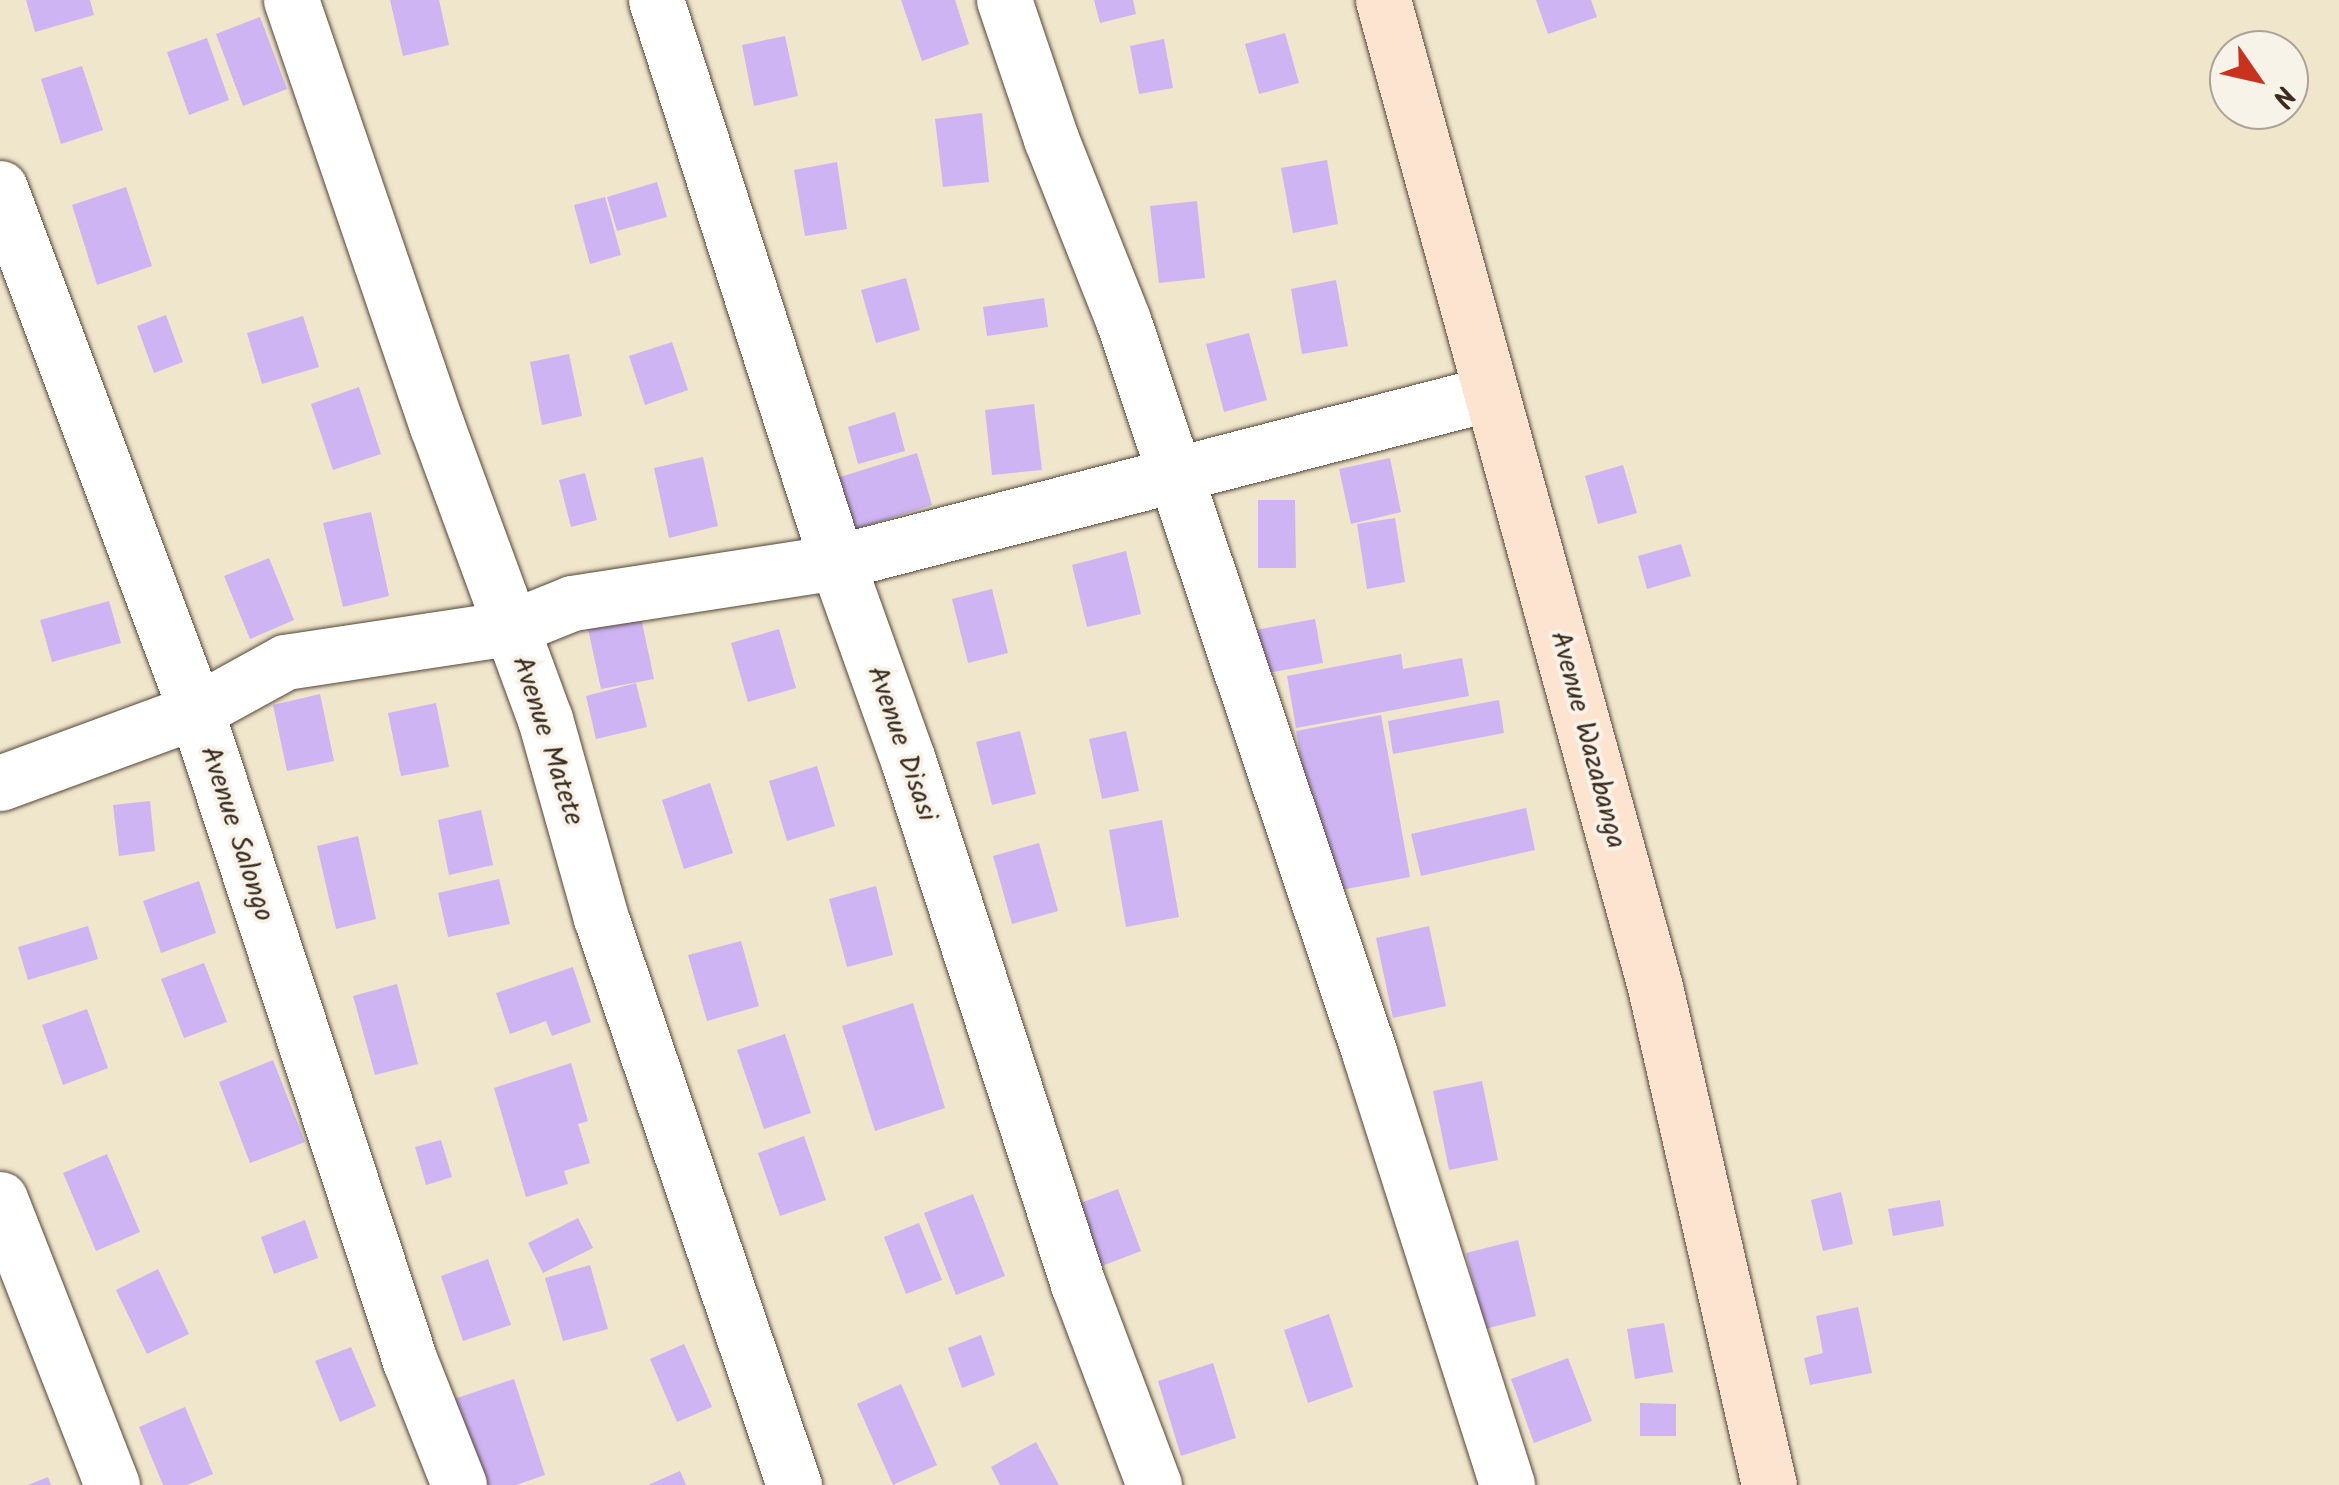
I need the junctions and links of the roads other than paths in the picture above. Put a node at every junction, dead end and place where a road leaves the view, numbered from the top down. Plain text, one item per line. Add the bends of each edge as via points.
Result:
1 (291, 0) edge
2 (656, 0) edge
3 (1004, 0) edge
4 (1383, 0) edge
5 (0, 188) edge
6 (1491, 393) junction
7 (1175, 477) junction
8 (837, 562) junction
9 (510, 628) junction
10 (196, 711) junction
11 (0, 784) edge
12 (0, 1198) edge
13 (112, 1485) edge
14 (459, 1485) edge
15 (794, 1485) edge
16 (1154, 1485) edge
17 (1506, 1485) edge
18 (1769, 1485) edge

1 - 9 street, Avenue Matete
2 - 8 street, Avenue Disasi
3 - 7 street
4 - 6 main road, Avenue Wazabanga
5 - 10 street, Avenue Salongo
6 - 7 street
6 - 18 main road, Avenue Wazabanga via 1654,988
7 - 8 street
7 - 17 street
8 - 9 street via 572,603
8 - 16 street, Avenue Disasi via 1078,1284
9 - 10 street via 286,662
9 - 15 street, Avenue Matete via 545,719 644,1050
10 - 11 street
10 - 14 street, Avenue Salongo via 410,1361
12 - 13 street

